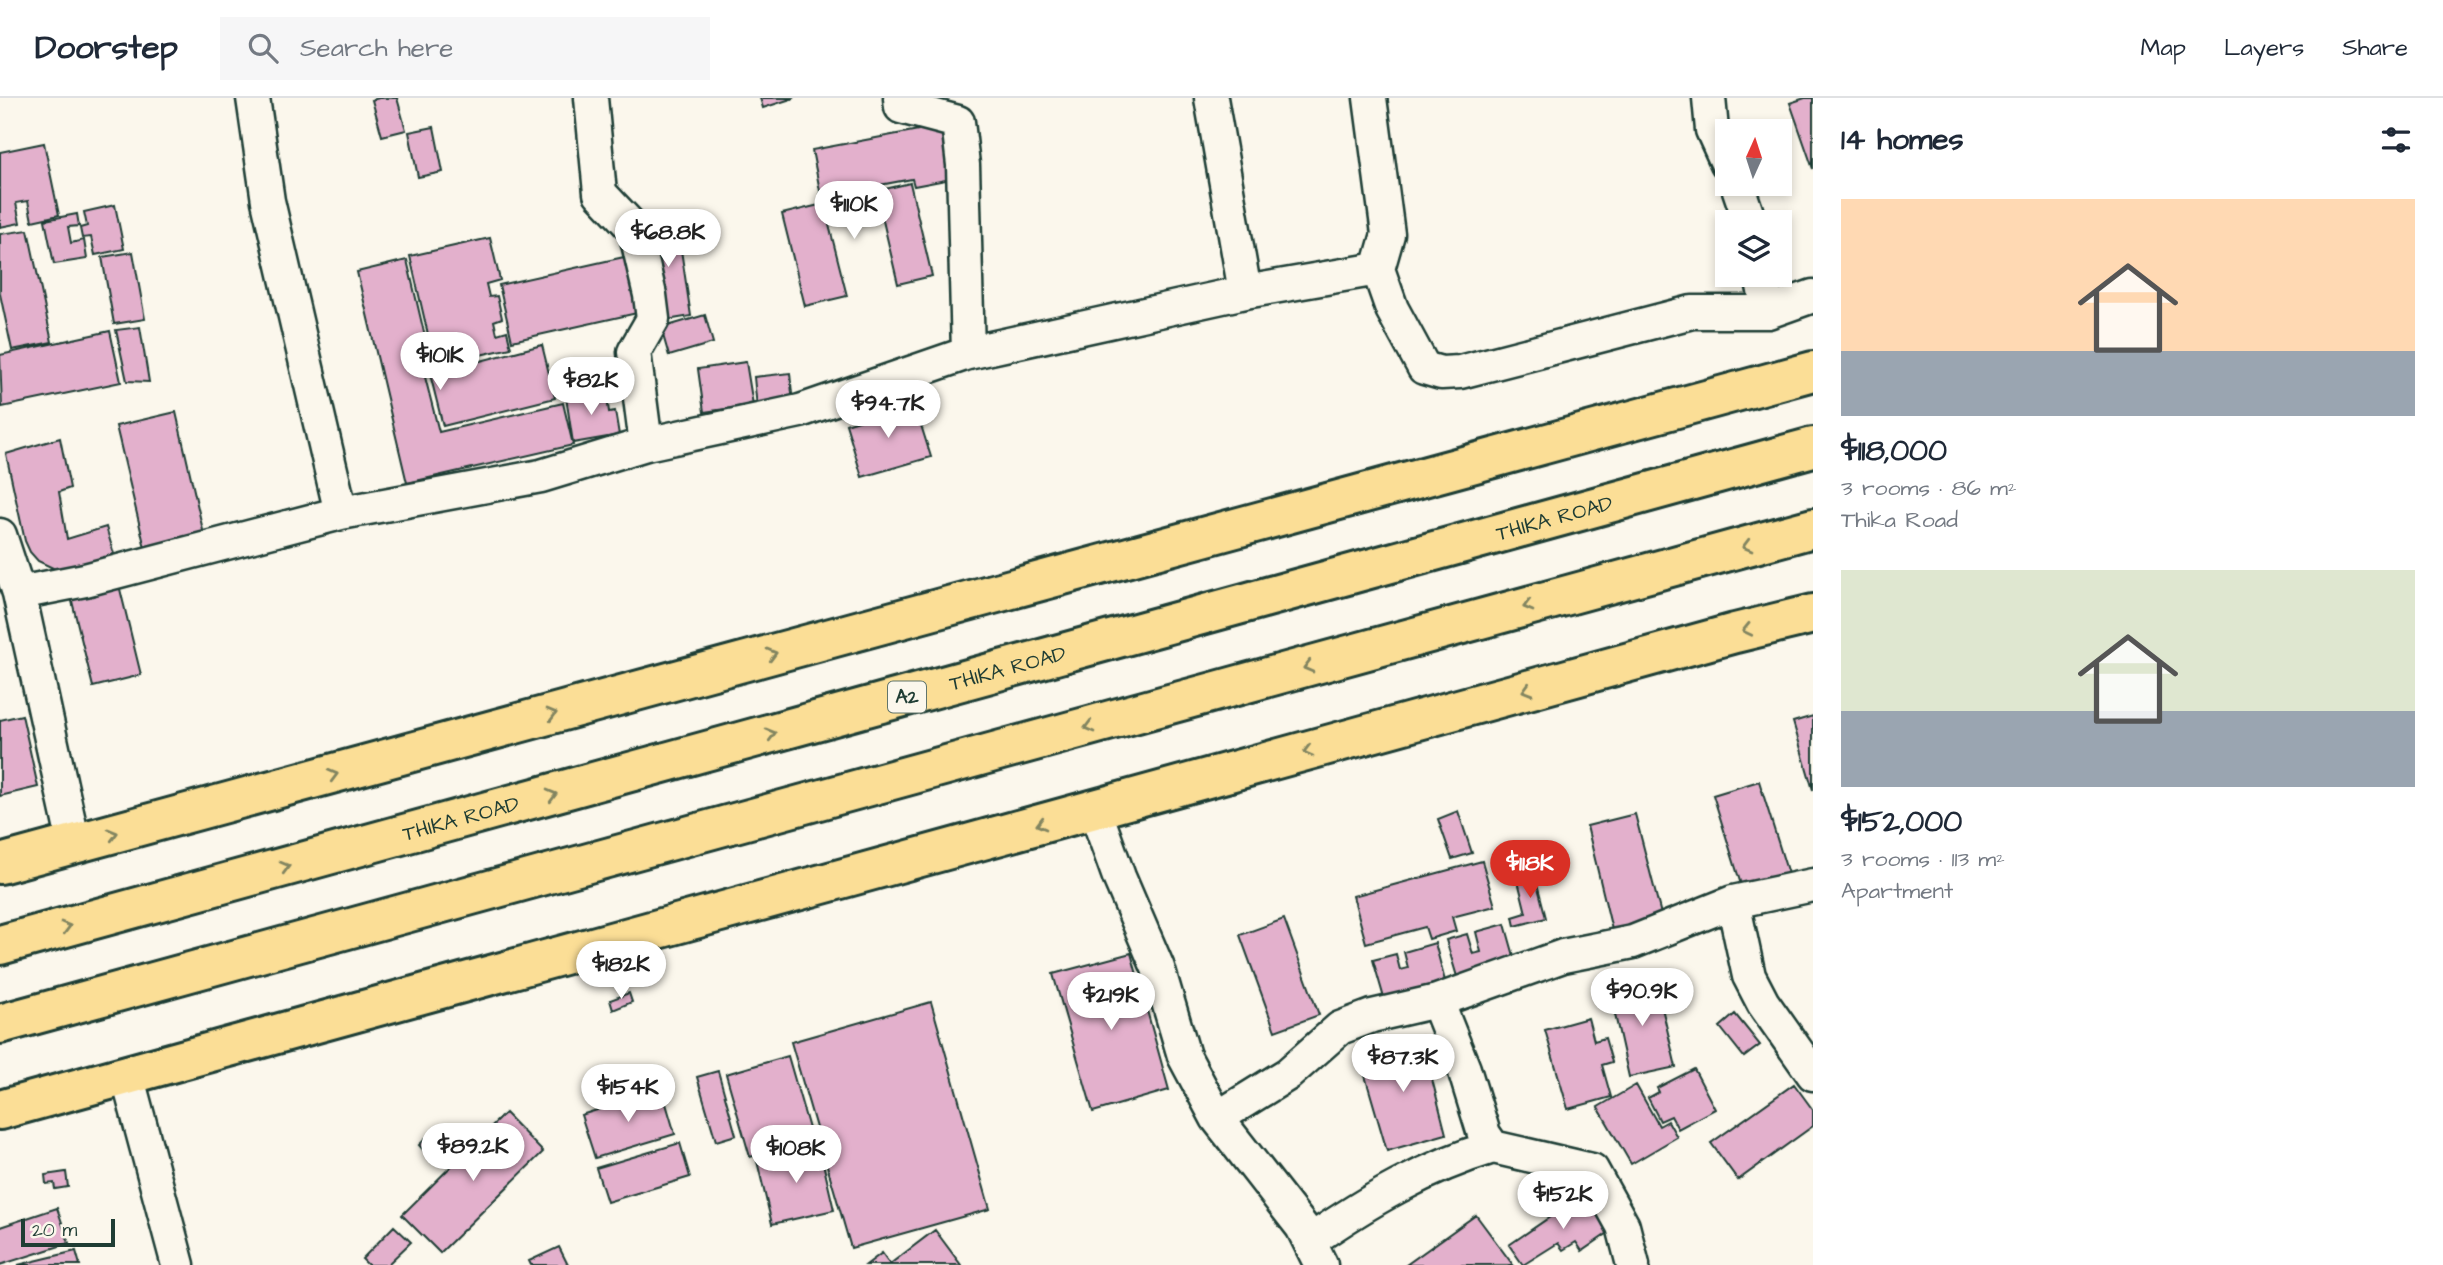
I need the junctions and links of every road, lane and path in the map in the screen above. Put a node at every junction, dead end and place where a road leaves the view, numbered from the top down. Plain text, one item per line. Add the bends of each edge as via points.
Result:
1 (253, 98) edge
2 (591, 98) edge
3 (900, 98) edge
4 (1211, 98) edge
5 (1370, 98) edge
6 (1709, 98) edge
7 (1715, 137) edge
8 (1378, 269) junction
9 (1763, 287) edge
10 (1245, 292) junction
11 (1813, 296) edge
12 (1768, 312) junction
13 (968, 353) junction
14 (1813, 371) edge
15 (646, 444) junction
16 (1813, 447) edge
17 (341, 513) junction
18 (1813, 528) edge
19 (0, 535) edge
20 (19, 593) junction
21 (1813, 614) edge
22 (1095, 810) junction
23 (74, 844) junction
24 (0, 864) edge
25 (1813, 885) edge
26 (1732, 902) junction
27 (0, 945) edge
28 (1437, 1001) junction
29 (0, 1024) edge
30 (1813, 1073) edge
31 (127, 1075) junction
32 (0, 1110) edge
33 (1217, 1118) junction
34 (1493, 1147) junction
35 (1316, 1253) edge
36 (178, 1265) edge
37 (1633, 1265) edge

1 - 17 street via 268,201
2 - 15 street via 600,193 635,230 650,295 653,319 634,352
3 - 13 street via 901,107 958,122
4 - 10 street
5 - 8 street via 1388,234
6 - 7 street
8 - 10 street
8 - 12 street via 1392,309 1424,368 1441,373 1460,372 1692,312
9 - 12 street
10 - 13 street
11 - 12 street
13 - 15 street via 800,411
23 -> 14 main road
15 - 17 street via 541,476
27 -> 16 main road, THIKA ROAD / A2
17 - 20 street
18 -> 29 main road
19 - 20 street
20 - 23 street
21 -> 22 main road
22 -> 31 main road
22 - 33 street via 1158,968 1184,1056
23 - 24 main road
25 - 26 street
26 - 28 street via 1633,942 1563,956
26 - 30 street via 1749,976
28 - 33 street via 1340,1028 1289,1074
28 - 34 street via 1483,1134
31 - 32 main road
31 - 36 street
33 - 35 street
34 - 35 street via 1451,1160 1366,1202
34 - 37 street via 1592,1170 1623,1226

